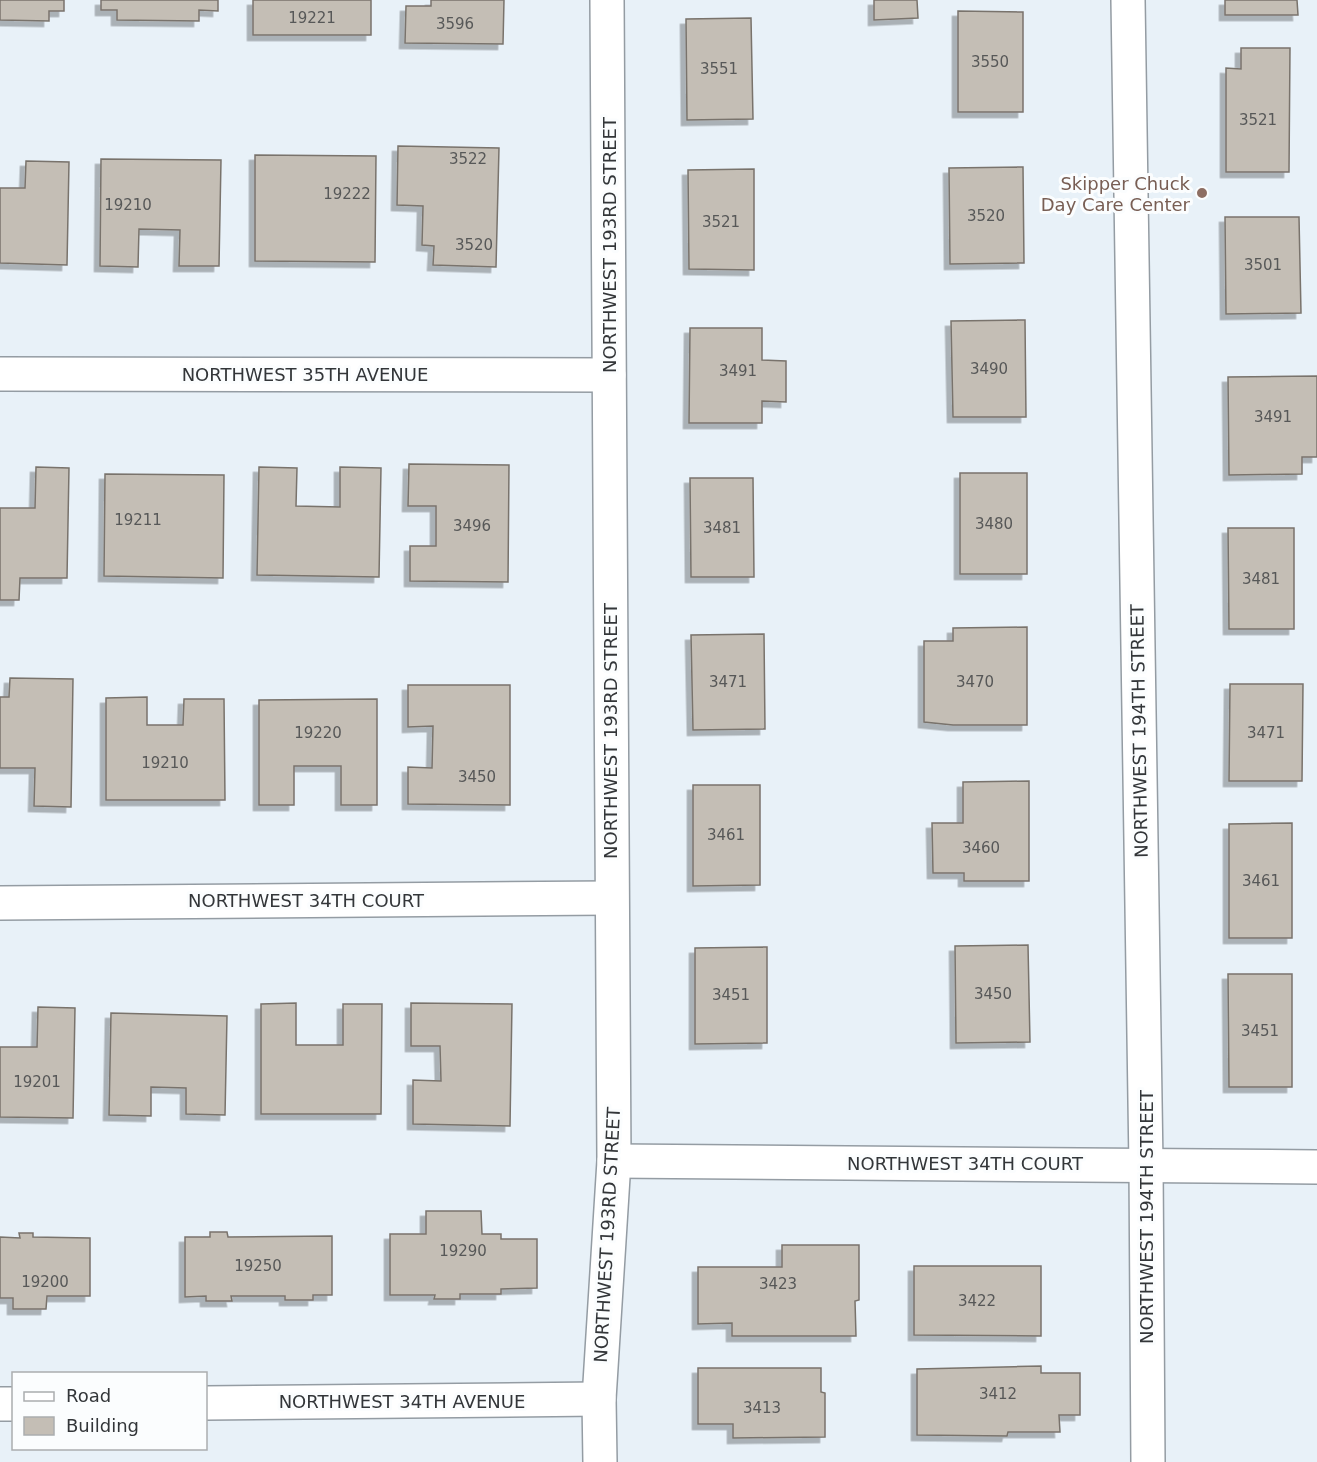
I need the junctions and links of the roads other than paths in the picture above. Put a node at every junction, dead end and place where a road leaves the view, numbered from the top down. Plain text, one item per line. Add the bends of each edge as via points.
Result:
1 (607, 0) edge
2 (1128, 0) edge
3 (0, 374) edge
4 (609, 375) junction
5 (611, 898) junction
6 (0, 903) edge
7 (614, 1161) junction
8 (1146, 1165) junction
9 (1317, 1167) edge
10 (599, 1399) junction
11 (207, 1403) edge
12 (600, 1462) edge
13 (1148, 1462) edge

1 - 4 street, NORTHWEST 193RD STREET
2 - 8 street, NORTHWEST 194TH STREET
3 - 4 street, NORTHWEST 35TH AVENUE
4 - 5 street, NORTHWEST 193RD STREET
5 - 6 street, NORTHWEST 34TH COURT
5 - 7 street, NORTHWEST 193RD STREET
7 - 8 street, NORTHWEST 34TH COURT
7 - 10 street, NORTHWEST 193RD STREET
8 - 9 street, NORTHWEST 34TH COURT
8 - 13 street, NORTHWEST 194TH STREET
10 - 11 street, NORTHWEST 34TH AVENUE
10 - 12 street, NORTHWEST 193RD STREET

